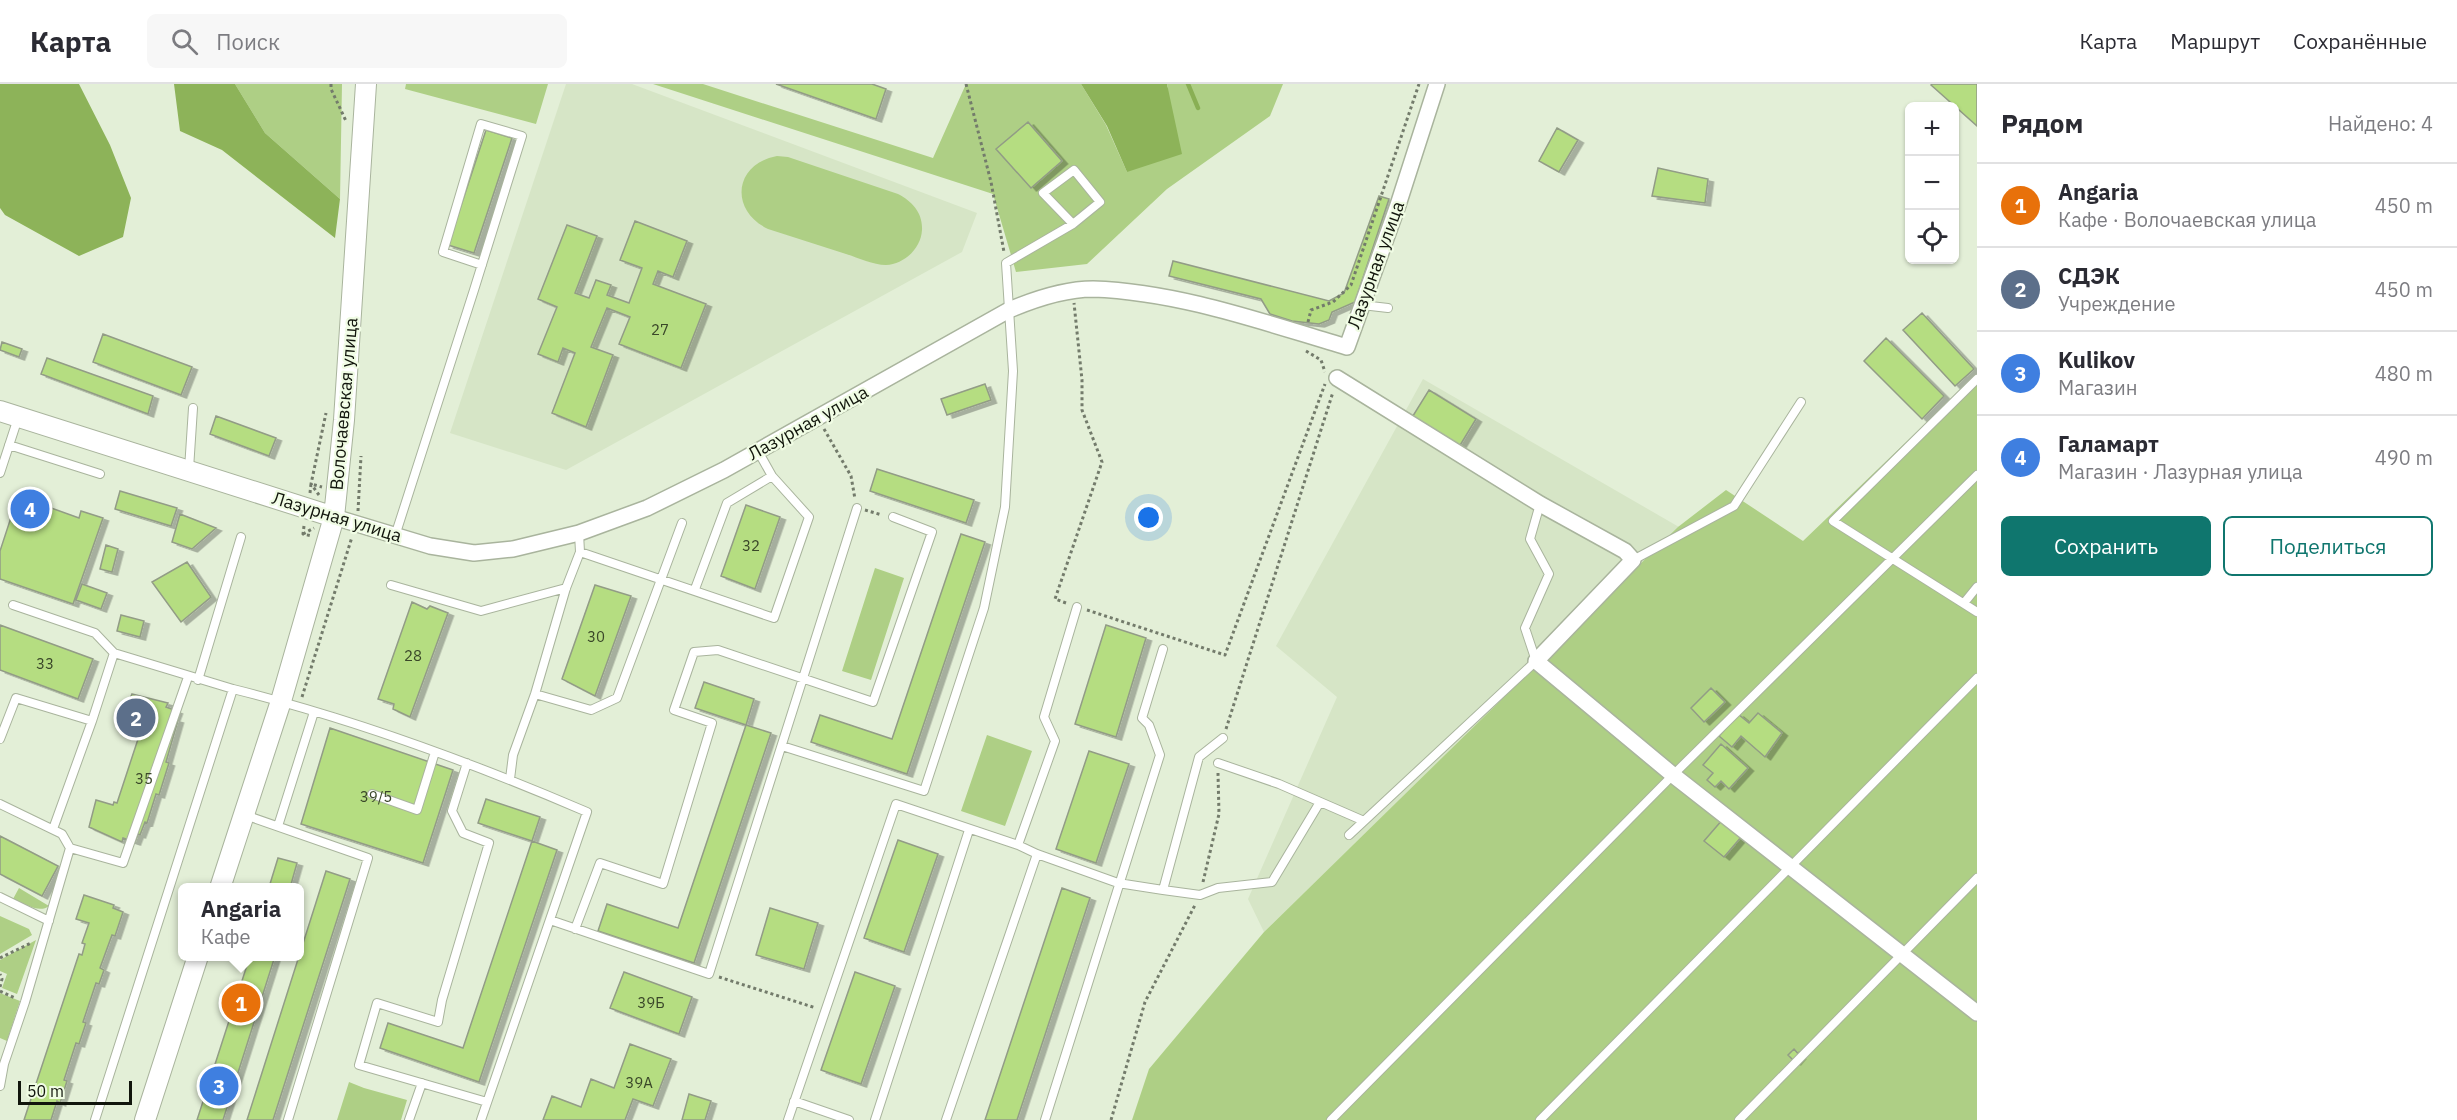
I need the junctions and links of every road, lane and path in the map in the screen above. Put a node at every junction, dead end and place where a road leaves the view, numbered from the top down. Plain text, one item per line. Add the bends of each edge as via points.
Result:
1 (331, 84) edge
2 (366, 84) edge
3 (966, 84) edge
4 (1419, 84) edge
5 (1437, 84) edge
6 (348, 123) dead end
7 (1073, 224) junction
8 (1006, 263) junction
9 (482, 265) junction
10 (1073, 295) dead end
11 (1362, 305) junction
12 (1388, 308) dead end
13 (1009, 310) junction
14 (1304, 335) junction
15 (1337, 378) dead end
16 (1977, 379) edge
17 (1801, 402) dead end
18 (193, 408) dead end
19 (9, 413) edge
20 (818, 418) junction
21 (9, 445) junction
22 (758, 451) junction
23 (361, 456) dead end
24 (2, 464) edge
25 (189, 471) junction
26 (0, 473) edge
27 (100, 474) dead end
28 (1977, 475) edge
29 (772, 476) junction
30 (1540, 504) junction
31 (857, 508) junction
32 (334, 517) junction
33 (893, 517) joint
34 (682, 523) dead end
35 (357, 525) junction
36 (579, 533) junction
37 (395, 536) junction
38 (241, 537) dead end
39 (580, 552) junction
40 (1892, 559) junction
41 (1633, 560) junction
42 (662, 578) junction
43 (391, 585) dead end
44 (1977, 587) edge
45 (566, 588) junction
46 (695, 590) junction
47 (1964, 603) junction
48 (13, 605) dead end
49 (1077, 607) junction
50 (1977, 612) edge
51 (1163, 649) dead end
52 (114, 653) junction
53 (1536, 661) junction
54 (188, 677) junction
55 (1977, 678) edge
56 (802, 679) junction
57 (198, 680) junction
58 (233, 689) junction
59 (535, 694) junction
60 (290, 704) junction
61 (314, 712) junction
62 (92, 722) junction
63 (1223, 738) dead end
64 (0, 739) edge
65 (782, 746) junction
66 (435, 752) junction
67 (467, 763) junction
68 (1218, 763) dead end
69 (1673, 775) junction
70 (510, 779) junction
71 (372, 794) dead end
72 (1320, 801) junction
73 (0, 804) edge
74 (244, 814) junction
75 (1364, 821) junction
76 (278, 826) junction
77 (53, 829) junction
78 (969, 830) junction
79 (1348, 835) dead end
80 (1018, 845) junction
81 (70, 848) junction
82 (1036, 854) junction
83 (1790, 866) junction
84 (1977, 878) edge
85 (222, 883) edge
86 (1118, 883) junction
87 (1163, 890) junction
88 (0, 897) edge
89 (550, 920) junction
90 (49, 921) junction
91 (575, 929) junction
92 (44, 936) junction
93 (1902, 954) junction
94 (0, 958) edge
95 (197, 961) edge
96 (0, 974) edge
97 (709, 974) junction
98 (0, 987) edge
99 (0, 992) edge
100 (25, 1002) junction
101 (825, 1011) junction
102 (1977, 1013) edge
103 (422, 1083) junction
104 (0, 1086) edge
105 (794, 1101) junction
106 (487, 1102) junction
107 (95, 1120) edge
108 (145, 1120) edge
109 (288, 1120) edge
110 (409, 1120) edge
111 (481, 1120) edge
112 (788, 1120) edge
113 (849, 1120) edge
114 (875, 1120) edge
115 (946, 1120) edge
116 (1045, 1120) edge
117 (1331, 1120) edge
118 (1540, 1120) edge
119 (1738, 1120) edge

1 - 6 path
2 - 32 street, Волочаевская улица
3 - 8 path via 991,182
4 - 14 path via 1351,285 1333,302 1311,310
5 - 11 street, Лазурная улица
7 - 7 lane via 1100,202 1074,170 1043,193
7 - 8 lane
8 - 13 lane
9 - 9 lane via 443,252 481,124 522,136
9 - 37 lane
10 - 49 path via 1082,410 1102,462 1055,599
11 - 12 lane
11 - 14 street, Лазурная улица via 1347,347
13 - 14 street, Лазурная улица via 1037,298 1092,289 1177,299
13 - 20 street, Лазурная улица
13 - 65 lane via 1013,371 1005,507 984,608 924,791
14 - 49 path via 1300,347 1321,360 1326,375 1324,384 1225,655
15 - 30 street
16 - 40 lane via 1833,521
17 - 41 lane via 1734,506
18 - 25 lane
19 - 21 lane
19 - 25 street, Лазурная улица
20 - 22 street, Лазурная улица
20 - 31 path via 851,476
21 - 24 lane
21 - 27 lane
22 - 29 lane
22 - 36 street, Лазурная улица via 647,508
23 - 35 path
24 - 26 lane
25 - 32 street, Лазурная улица
28 - 40 lane
29 - 46 lane via 727,503
29 - 46 lane via 809,517 774,618
30 - 41 street via 1625,551
30 - 53 lane via 1530,539 1549,574 1525,628
31 - 33 path
31 - 56 lane
32 - 35 street, Лазурная улица
32 - 60 street, Волочаевская улица
33 - 56 lane via 932,532 873,702
34 - 42 lane
35 - 37 street, Лазурная улица
35 - 60 path
36 - 37 street, Лазурная улица via 513,549 474,553
36 - 39 lane
38 - 57 lane
39 - 42 lane
39 - 45 lane
40 - 47 lane
40 - 69 lane
41 - 53 street
42 - 46 lane
42 - 59 lane via 617,698 591,710
43 - 45 lane via 481,611
44 - 47 lane
45 - 59 lane
47 - 50 lane
48 - 52 lane via 94,633
49 - 80 lane via 1044,717 1054,741
51 - 86 lane via 1142,718 1149,725 1160,755
52 - 54 lane
52 - 62 lane
53 - 69 street
53 - 75 lane
54 - 57 lane
54 - 81 lane via 123,863
55 - 83 lane
56 - 65 lane
56 - 91 lane via 718,650 694,652 674,710 712,723 663,884 600,863
57 - 58 lane
58 - 60 lane
58 - 107 lane
59 - 70 lane via 513,755
60 - 61 lane
60 - 74 street, Волочаевская улица
61 - 66 lane
61 - 76 lane
62 - 64 lane via 16,698
62 - 77 lane
63 - 87 lane via 1200,757
65 - 97 lane
66 - 67 lane
66 - 71 lane via 417,810
67 - 70 lane
67 - 103 lane via 452,811 463,833 489,843 438,1022 377,1003 359,1065
68 - 72 lane
69 - 83 street
69 - 117 lane
70 - 89 lane via 587,812
72 - 75 lane
72 - 87 lane via 1272,882 1218,888 1200,895
73 - 77 lane
74 - 76 lane
74 - 85 street, Волочаевская улица
75 - 79 lane
76 - 109 lane via 368,858
77 - 81 lane via 62,834
78 - 80 lane
78 - 101 lane via 896,804
78 - 114 lane
80 - 82 lane
81 - 90 lane
82 - 86 lane
82 - 115 lane
83 - 93 street
83 - 118 lane
84 - 93 lane
86 - 87 lane
86 - 116 lane
88 - 90 lane
89 - 91 lane
89 - 106 lane
90 - 92 lane
91 - 97 lane
92 - 94 path
92 - 100 lane
93 - 102 street
93 - 119 lane
95 - 108 street
96 - 98 path
97 - 101 path
99 - 100 path
100 - 104 lane
101 - 105 lane
103 - 106 lane
103 - 110 lane
105 - 112 lane
105 - 113 lane
106 - 111 lane

